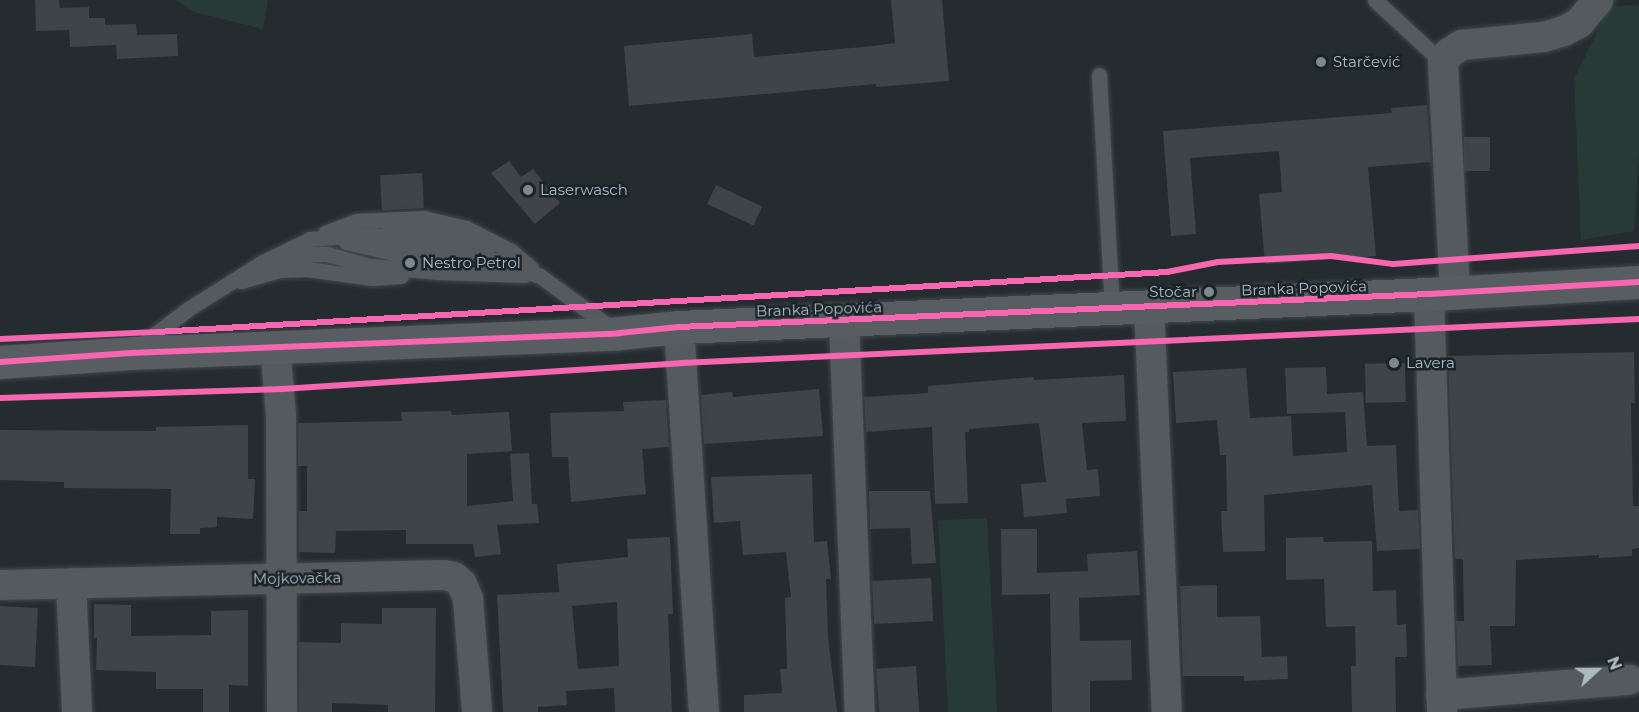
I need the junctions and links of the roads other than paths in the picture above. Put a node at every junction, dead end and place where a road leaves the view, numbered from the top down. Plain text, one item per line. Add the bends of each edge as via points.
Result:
1 (1375, 0) edge
2 (1599, 0) edge
3 (1443, 63) junction
4 (1099, 75) dead end
5 (310, 239) junction
6 (540, 276) junction
7 (1639, 282) edge
8 (224, 286) junction
9 (1442, 293) junction
10 (1149, 306) junction
11 (1112, 308) junction
12 (844, 320) junction
13 (679, 327) junction
14 (619, 333) junction
15 (275, 346) junction
16 (131, 352) junction
17 (0, 362) edge
18 (281, 578) junction
19 (71, 583) junction
20 (0, 585) edge
21 (1629, 680) dead end
22 (1442, 703) edge
23 (77, 712) edge
24 (282, 712) edge
25 (477, 712) edge
26 (704, 712) edge
27 (860, 712) edge
28 (1167, 712) edge

1 - 3 lane
2 - 3 street via 1579,23 1564,31 1544,38 1462,45 1449,53
3 - 9 street
4 - 11 lane
5 - 6 lane via 376,235 499,261
5 - 6 lane via 356,221 424,218 466,228 511,251
5 - 8 lane
6 - 8 lane via 370,266 327,254 310,254 283,260
6 - 14 lane
7 - 9 main road, Branka Popovića
8 - 16 lane
9 - 10 main road, Branka Popovića
9 - 22 street
10 - 11 main road, Branka Popovića
10 - 28 street
11 - 12 main road, Branka Popovića
12 - 13 main road, Branka Popovića
12 - 27 street
13 - 14 main road, Branka Popovića
13 - 26 street
14 - 15 main road, Branka Popovića
15 - 16 main road, Branka Popovića
15 - 18 street via 281,397
16 - 17 main road, Branka Popovića
18 - 19 street, Mojkovačka
18 - 24 street
18 - 25 street, Mojkovačka via 454,577 468,599
19 - 20 street, Mojkovačka
19 - 23 street
21 - 22 street

